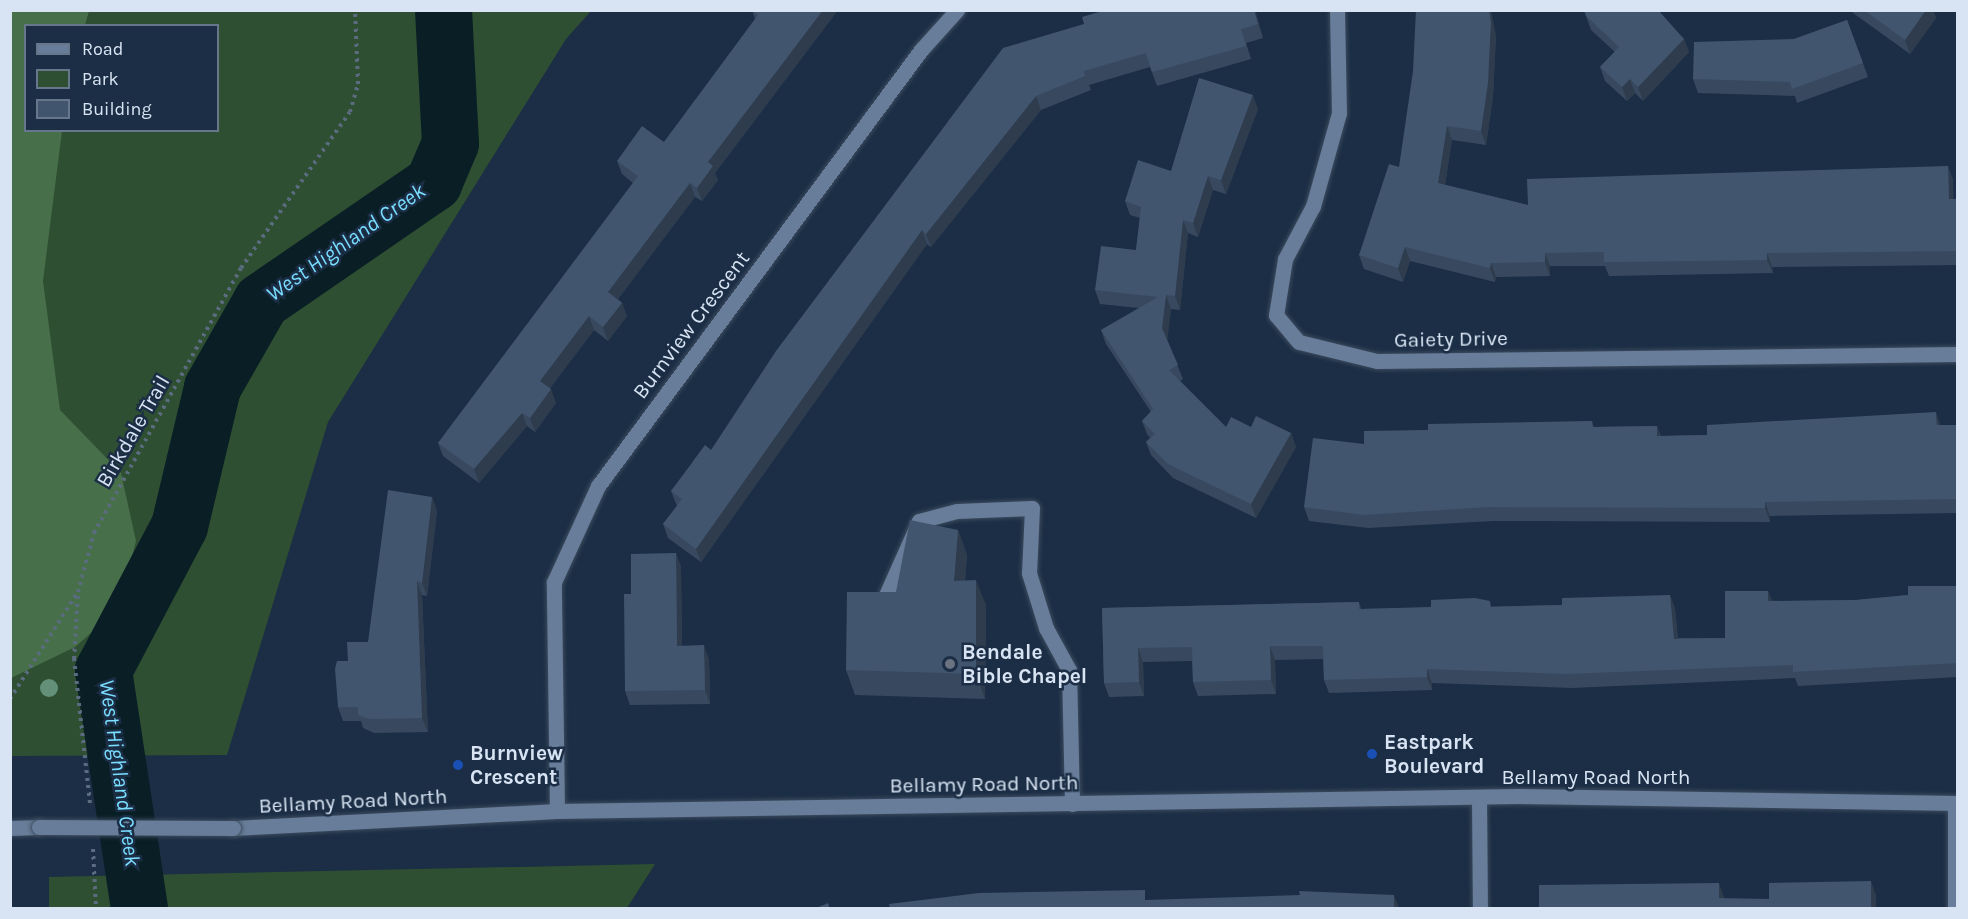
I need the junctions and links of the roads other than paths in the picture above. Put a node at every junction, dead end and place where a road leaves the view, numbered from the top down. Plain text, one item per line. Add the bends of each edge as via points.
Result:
1 (957, 10) edge
2 (1337, 10) edge
3 (1958, 354) edge
4 (886, 595) edge
5 (1479, 798) junction
6 (1956, 803) edge
7 (1072, 804) junction
8 (557, 811) junction
9 (10, 828) edge
10 (1480, 909) edge
11 (1955, 909) edge

1 - 8 street, Burnview Crescent via 921,51 598,486 554,582
2 - 3 street, Gaiety Drive via 1339,113 1313,206 1285,259 1276,315 1299,342 1377,361
4 - 7 street via 919,521 957,511 1032,508 1029,573 1046,628 1069,670
5 - 6 street, Bellamy Road North
5 - 7 street, Bellamy Road North
5 - 10 street
6 - 11 street
7 - 8 street, Bellamy Road North
8 - 9 street, Bellamy Road North, bridge via 233,828

